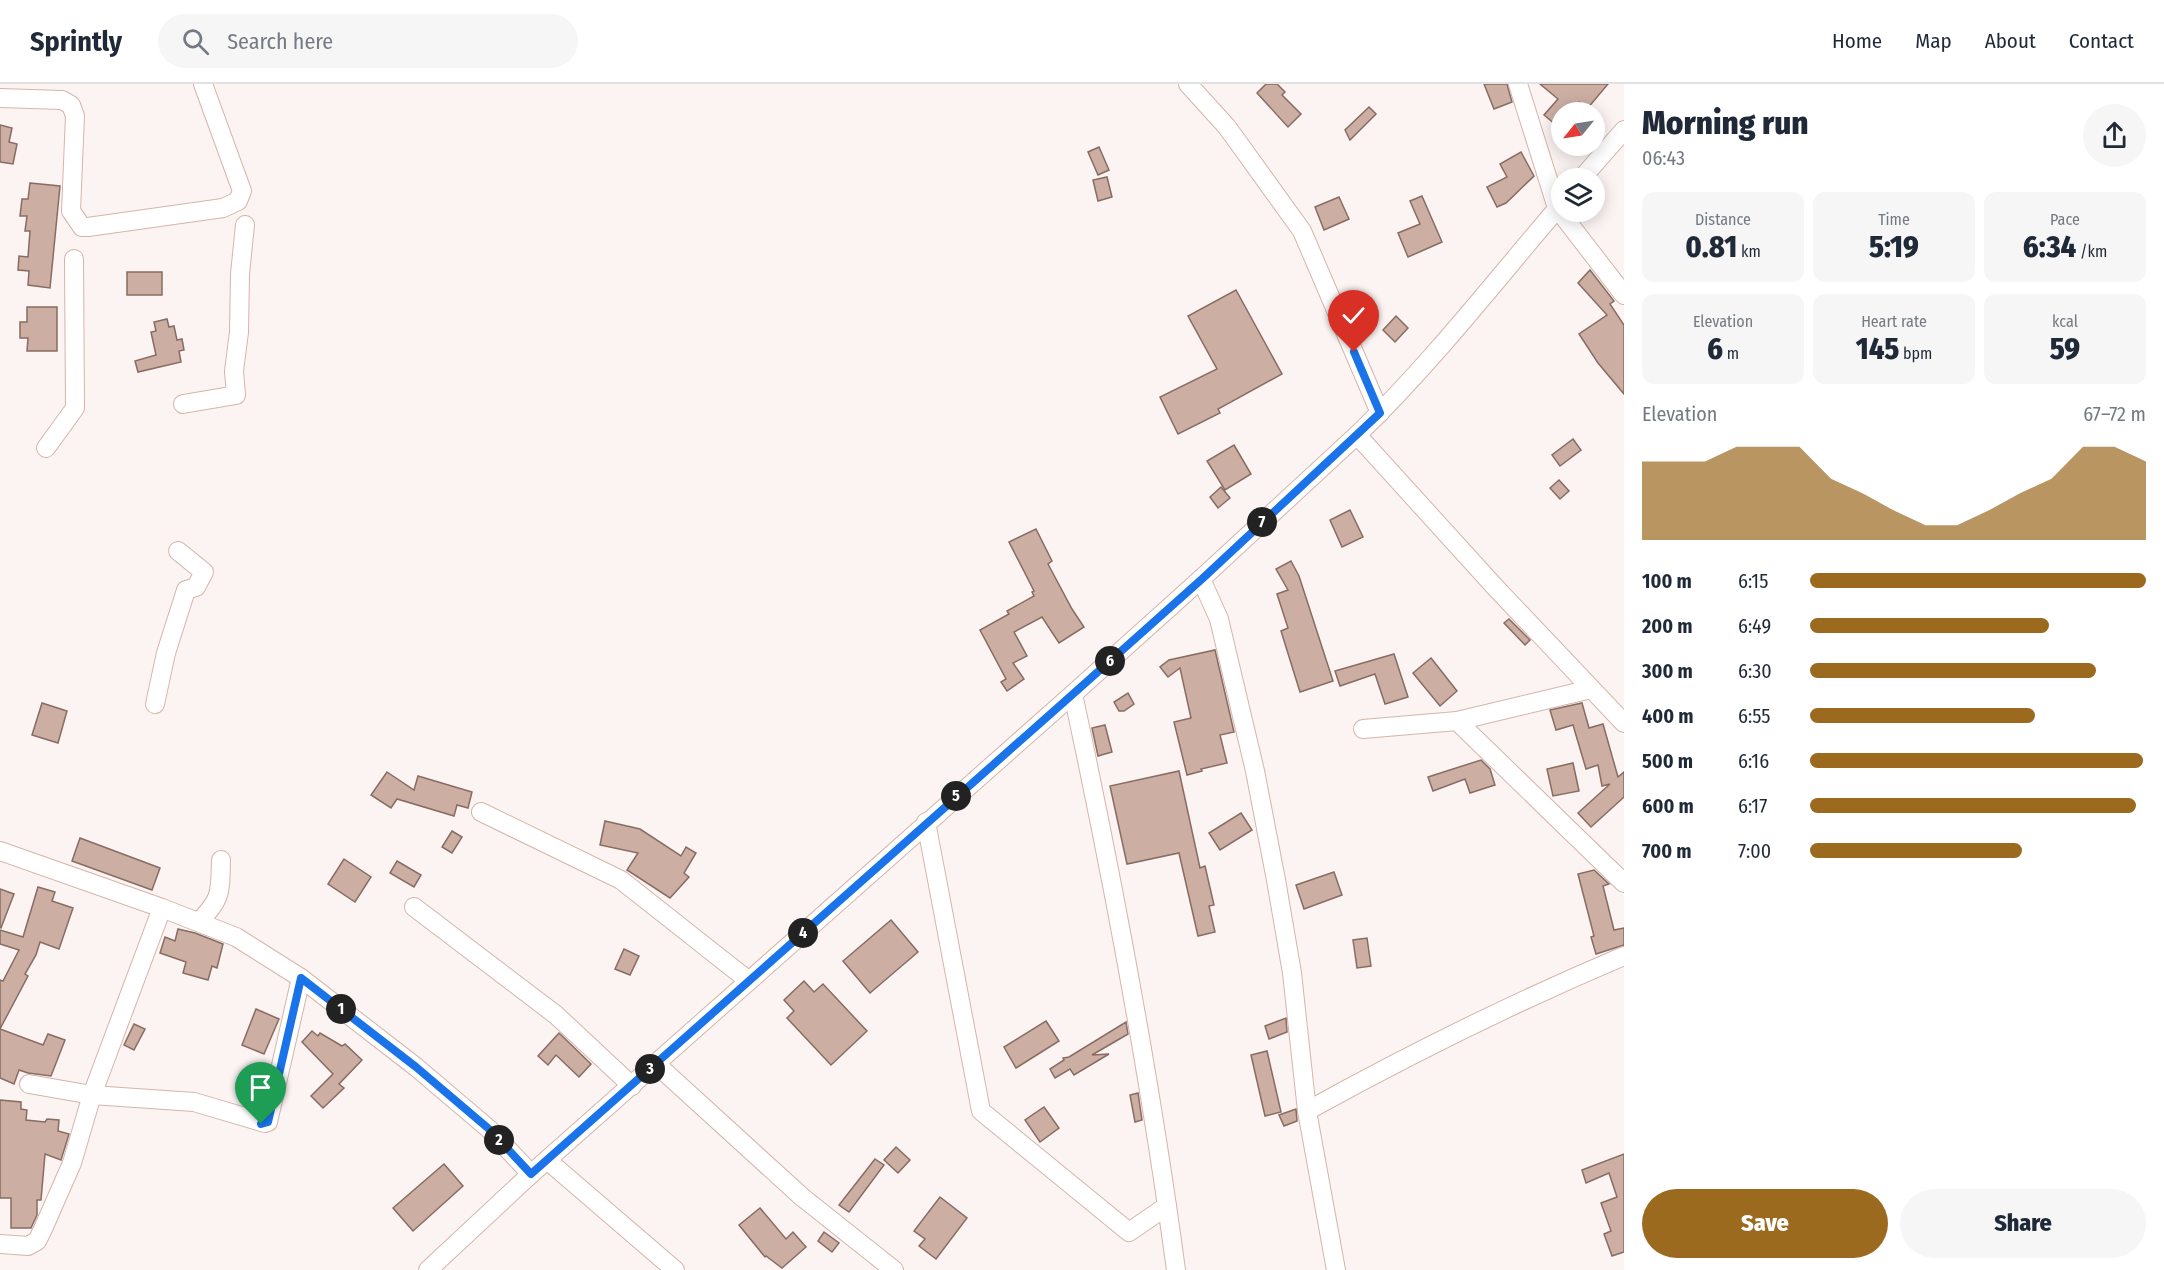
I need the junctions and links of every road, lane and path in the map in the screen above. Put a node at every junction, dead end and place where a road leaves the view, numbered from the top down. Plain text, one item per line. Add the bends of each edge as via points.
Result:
1 (203, 84) edge
2 (1188, 84) edge
3 (1518, 84) edge
4 (0, 98) edge
5 (1624, 130) edge
6 (1591, 168) edge
7 (1551, 182) edge
8 (1551, 215) edge
9 (1571, 222) edge
10 (245, 225) dead end
11 (74, 259) dead end
12 (1624, 295) edge
13 (183, 404) dead end
14 (1380, 413) junction
15 (1357, 435) junction
16 (46, 448) dead end
17 (178, 551) dead end
18 (1202, 579) junction
19 (1592, 689) junction
20 (1073, 694) junction
21 (155, 704) dead end
22 (1456, 721) junction
23 (1624, 723) edge
24 (1363, 729) dead end
25 (481, 812) dead end
26 (926, 822) junction
27 (0, 851) edge
28 (221, 860) dead end
29 (1624, 883) edge
30 (414, 907) dead end
31 (162, 908) junction
32 (199, 922) junction
33 (1624, 956) edge
34 (301, 978) junction
35 (749, 981) junction
36 (656, 1064) junction
37 (28, 1084) dead end
38 (632, 1086) junction
39 (92, 1095) junction
40 (1307, 1111) junction
41 (547, 1160) junction
42 (531, 1174) junction
43 (1167, 1206) junction
44 (0, 1244) edge
45 (428, 1270) edge
46 (675, 1270) edge
47 (894, 1270) edge
48 (1176, 1270) edge
49 (1336, 1270) edge

1 - 4 street via 242,190 238,201 223,208 88,227 82,226 71,211 75,116 71,105 62,100
2 - 14 street via 1227,127 1302,231
3 - 7 street
5 - 6 street
8 - 14 street
9 - 12 street
10 - 13 street via 234,371 236,395
11 - 16 street via 75,408
14 - 15 street
15 - 18 street
15 - 19 street
17 - 21 street via 204,572 196,587 186,590
18 - 20 street
18 - 40 street via 1219,619 1260,793 1292,973
19 - 22 street
19 - 23 street
20 - 26 street
20 - 43 street via 1108,856
22 - 24 street
22 - 29 street
25 - 35 street via 621,880
26 - 35 street
26 - 43 street via 981,1111 1129,1232
27 - 31 street
28 - 32 street via 219,896
30 - 38 street via 556,1015
31 - 32 street
31 - 39 street
32 - 34 street via 236,937
33 - 40 street via 1537,993
34 - 39 street via 265,1124 194,1102
34 - 42 street via 489,1129
35 - 36 street
36 - 38 street
36 - 47 street via 802,1197
37 - 39 street
38 - 41 street
39 - 44 street via 72,1163 37,1241 28,1246
40 - 49 street
41 - 42 street
41 - 46 street
42 - 45 street
43 - 48 street

